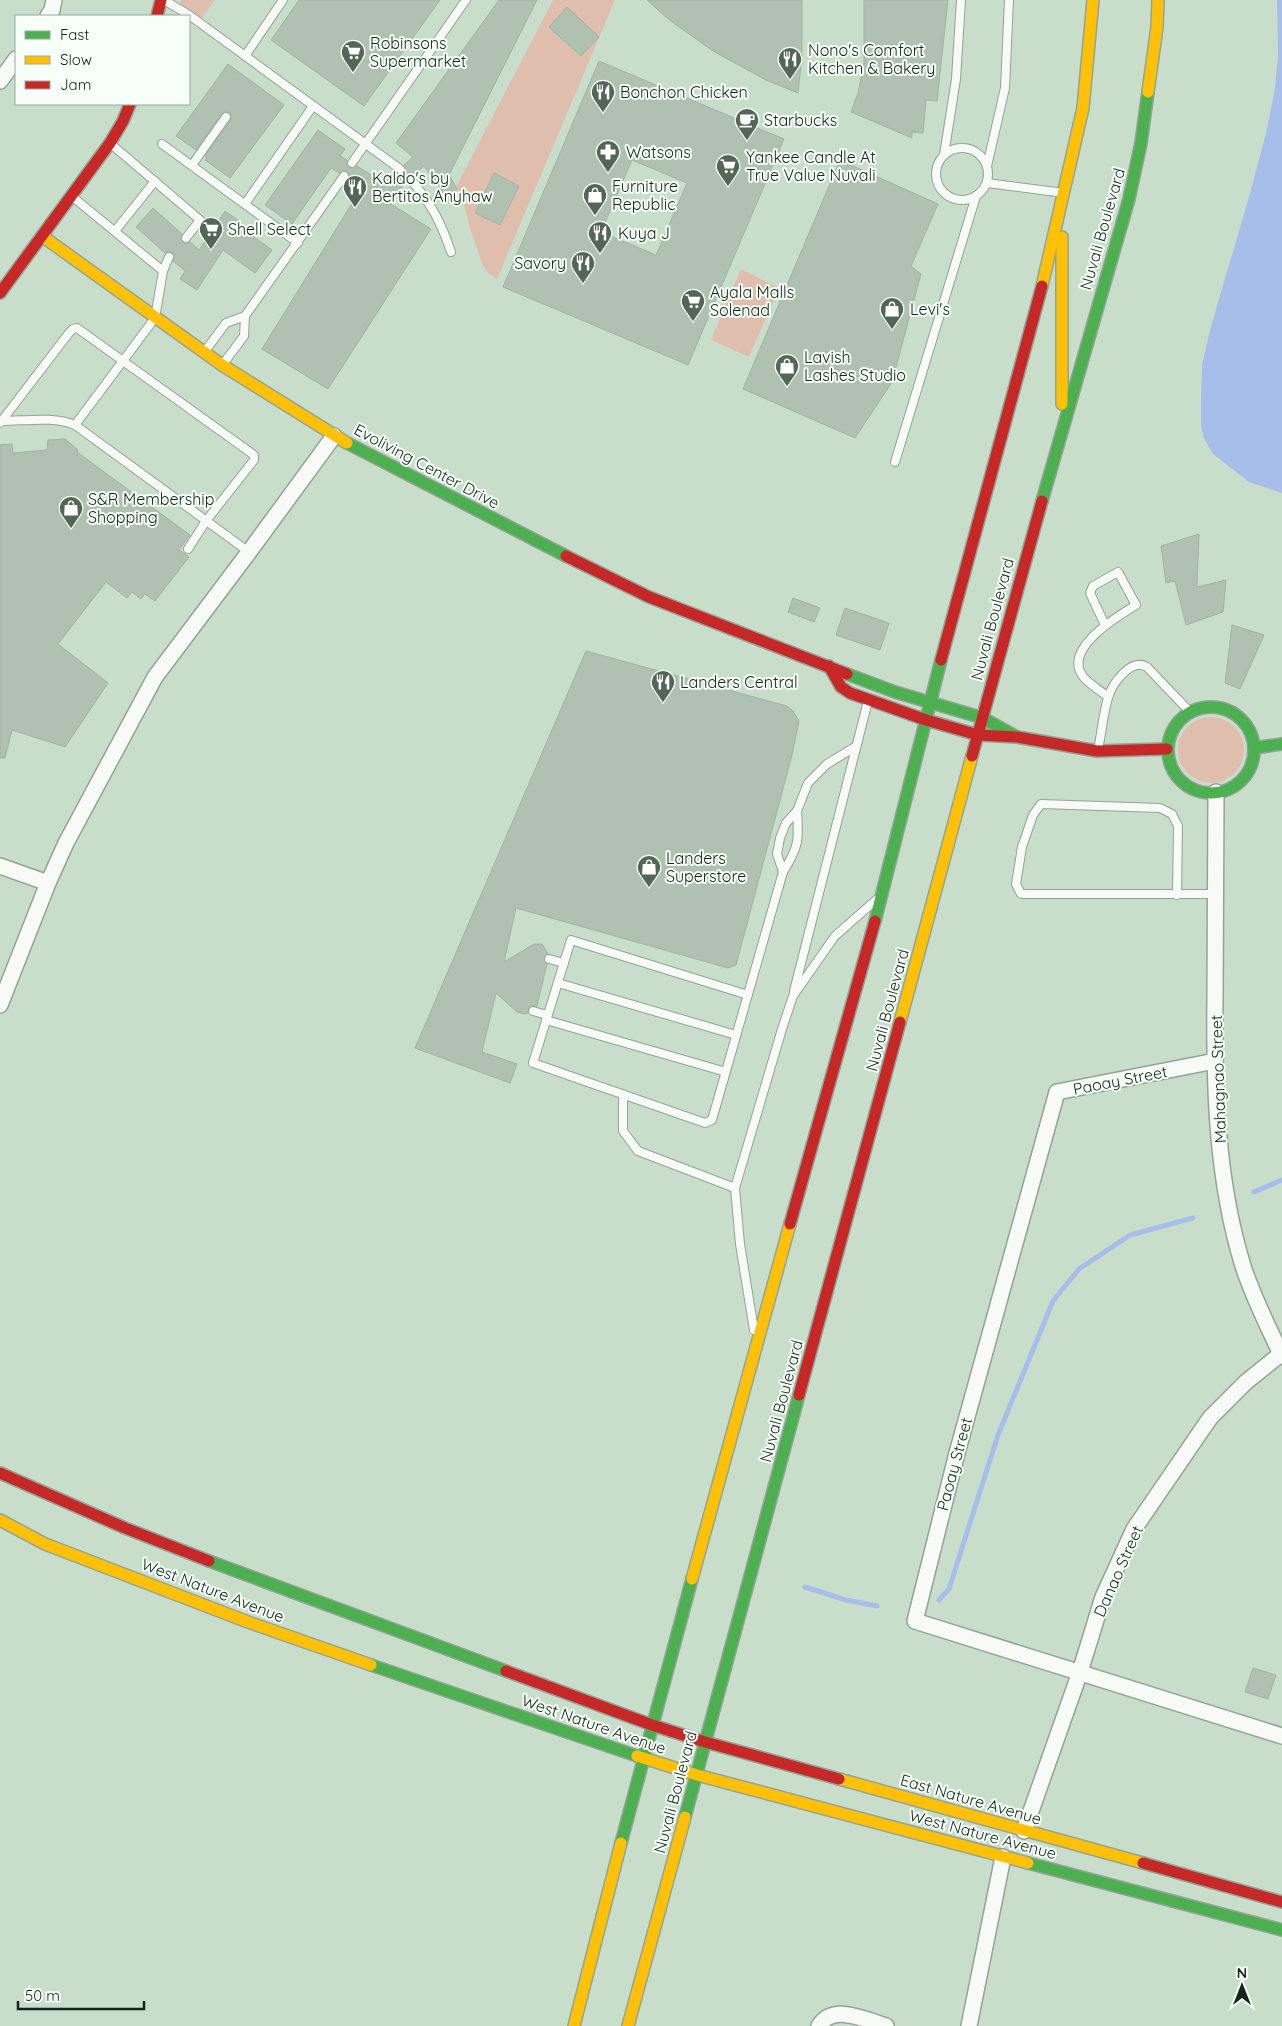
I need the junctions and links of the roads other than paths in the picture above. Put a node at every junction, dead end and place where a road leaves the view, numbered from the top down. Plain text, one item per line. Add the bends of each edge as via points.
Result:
1 (54, 0) edge
2 (162, 0) edge
3 (283, 0) edge
4 (466, 0) edge
5 (961, 0) edge
6 (1009, 0) edge
7 (1093, 0) edge
8 (1158, 0) edge
9 (49, 15) edge
10 (157, 15) edge
11 (184, 15) edge
12 (190, 19) edge
13 (245, 56) junction
14 (15, 60) edge
15 (0, 81) edge
16 (130, 105) edge
17 (313, 106) junction
18 (226, 117) dead end
19 (110, 143) junction
20 (162, 144) dead end
21 (365, 144) junction
22 (944, 155) junction
23 (352, 164) dead end
24 (192, 165) junction
25 (987, 166) junction
26 (400, 169) dead end
27 (344, 176) dead end
28 (410, 179) dead end
29 (155, 181) junction
30 (986, 183) junction
31 (71, 196) junction
32 (976, 196) junction
33 (1063, 199) junction
34 (245, 204) junction
35 (115, 232) junction
36 (42, 236) junction
37 (186, 238) dead end
38 (298, 243) junction
39 (452, 252) dead end
40 (169, 257) dead end
41 (163, 271) junction
42 (0, 293) edge
43 (245, 316) junction
44 (155, 318) junction
45 (204, 352) junction
46 (123, 361) junction
47 (222, 365) junction
48 (1, 422) edge
49 (75, 425) junction
50 (1062, 429) junction
51 (334, 436) junction
52 (895, 462) dead end
53 (206, 521) junction
54 (188, 549) dead end
55 (249, 552) junction
56 (1105, 625) junction
57 (829, 666) junction
58 (1108, 697) junction
59 (869, 700) junction
60 (930, 703) junction
61 (1190, 712) junction
62 (983, 718) junction
63 (926, 720) junction
64 (978, 736) junction
65 (1017, 737) junction
66 (1282, 744) edge
67 (855, 748) junction
68 (1254, 748) junction
69 (1167, 749) junction
70 (1097, 751) junction
71 (1216, 792) junction
72 (798, 811) junction
73 (0, 866) edge
74 (783, 872) junction
75 (48, 883) junction
76 (884, 894) junction
77 (1215, 894) junction
78 (1177, 895) junction
79 (549, 959) dead end
80 (564, 963) junction
81 (558, 983) junction
82 (748, 995) junction
83 (793, 996) junction
84 (0, 1005) edge
85 (533, 1011) dead end
86 (547, 1018) junction
87 (736, 1035) junction
88 (1214, 1062) junction
89 (726, 1072) junction
90 (623, 1094) junction
91 (735, 1188) junction
92 (757, 1346) junction
93 (1282, 1355) edge
94 (0, 1473) edge
95 (0, 1520) edge
96 (1080, 1672) junction
97 (652, 1725) junction
98 (1282, 1736) edge
99 (705, 1742) junction
100 (643, 1758) junction
101 (697, 1775) junction
102 (1024, 1831) junction
103 (1003, 1857) junction
104 (1282, 1902) edge
105 (1282, 1930) edge
106 (574, 2026) edge
107 (628, 2026) edge
108 (819, 2026) edge
109 (886, 2026) edge
110 (969, 2026) edge

1 - 9 street
2 - 10 main road
2 - 11 lane
3 - 13 lane
4 - 21 lane
5 - 22 lane via 956,79
6 - 25 lane via 1004,88
7 - 33 main road via 1083,108
8 - 50 main road, Nuvali Boulevard via 1142,133 1129,199
12 - 13 lane
13 - 17 lane
14 - 15 street
16 - 19 main road
17 - 21 lane
17 - 34 lane
18 - 24 lane
19 - 29 lane
19 - 31 main road
20 - 24 lane
21 - 23 lane
21 - 26 lane
22 - 25 lane via 960,148 969,149 977,152
22 - 32 lane via 936,173 940,188 961,200
24 - 34 lane
25 - 30 lane
27 - 38 lane
28 - 39 lane via 433,208
29 - 35 lane
29 - 37 lane via 200,220
30 - 32 lane
30 - 33 lane
31 - 35 lane
31 - 36 main road
32 - 52 lane
33 - 50 main road
33 - 60 main road
34 - 38 lane
35 - 41 lane
36 - 42 main road
36 - 44 main road, Evoliving Center Drive
38 - 43 lane
40 - 41 lane
41 - 44 lane
43 - 45 lane via 226,323
43 - 47 lane via 244,336
44 - 45 main road, Evoliving Center Drive
44 - 46 lane
45 - 47 main road, Evoliving Center Drive
46 - 48 lane via 73,328
46 - 49 lane
46 - 53 lane via 254,455 254,460
47 - 51 main road, Evoliving Center Drive
48 - 49 lane via 52,420
49 - 53 lane
50 - 62 main road, Nuvali Boulevard
51 - 55 street
51 - 57 main road, Evoliving Center Drive via 519,533 649,596
53 - 54 lane
53 - 55 lane
55 - 75 street via 155,677
56 - 56 lane via 1136,605 1118,572 1093,586 1090,594
56 - 58 lane via 1084,646 1079,661 1080,673
57 - 59 main road, Evoliving Center Drive via 841,687
57 - 60 main road, Evoliving Center Drive
58 - 61 lane via 1134,664 1142,664
58 - 70 lane
59 - 63 main road, Evoliving Center Drive
59 - 67 lane
60 - 62 main road, Evoliving Center Drive
60 - 63 main road
61 - 68 main road via 1216,707 1235,714 1248,728
61 - 69 main road via 1174,727
62 - 64 main road, Nuvali Boulevard
62 - 65 main road, Evoliving Center Drive
63 - 64 main road, Evoliving Center Drive
63 - 76 main road
64 - 65 main road, Evoliving Center Drive
64 - 99 main road, Nuvali Boulevard
65 - 70 main road, Evoliving Center Drive
66 - 68 main road
67 - 72 lane via 827,764 808,783
67 - 83 lane
68 - 71 main road via 1253,759 1243,779 1225,791
69 - 70 main road, Evoliving Center Drive
69 - 71 main road via 1169,763 1186,786 1199,792
71 - 77 street, Mahagnao Street
72 - 74 lane via 799,838 793,857
72 - 74 lane via 786,823 776,854
73 - 75 street
74 - 82 lane
75 - 84 street
76 - 83 lane via 835,936
76 - 92 main road
77 - 78 lane
77 - 88 street, Mahagnao Street
78 - 78 lane via 1178,826 1172,814 1160,808 1041,804 1032,815 1022,847 1016,884 1021,894
79 - 80 lane
80 - 81 lane
80 - 82 lane via 571,940
81 - 86 lane
81 - 87 lane
82 - 87 lane
83 - 91 lane
85 - 86 lane
86 - 89 lane
86 - 90 lane via 533,1063
87 - 89 lane
88 - 93 street, Mahagnao Street via 1218,1130 1229,1204 1243,1265 1257,1304
88 - 96 street, Paoay Street via 1057,1092 957,1453 915,1622
89 - 90 lane via 712,1120 705,1123
90 - 91 lane via 623,1131 638,1151
91 - 92 lane via 740,1244
92 - 97 main road
93 - 96 street, Danao Street via 1246,1382 1210,1418 1134,1529 1103,1597
94 - 97 main road, West Nature Avenue via 125,1528 258,1580
95 - 100 main road, West Nature Avenue via 45,1544 248,1622
96 - 98 street, Paoay Street
96 - 102 street, Danao Street
97 - 99 main road, East Nature Avenue
97 - 100 main road
99 - 101 main road, Nuvali Boulevard
99 - 102 main road, East Nature Avenue
100 - 101 main road, West Nature Avenue
100 - 106 main road
101 - 103 main road, West Nature Avenue
101 - 107 main road, Nuvali Boulevard
102 - 104 main road, East Nature Avenue
103 - 105 main road, West Nature Avenue
103 - 110 street
108 - 109 street via 831,2014 845,2014

